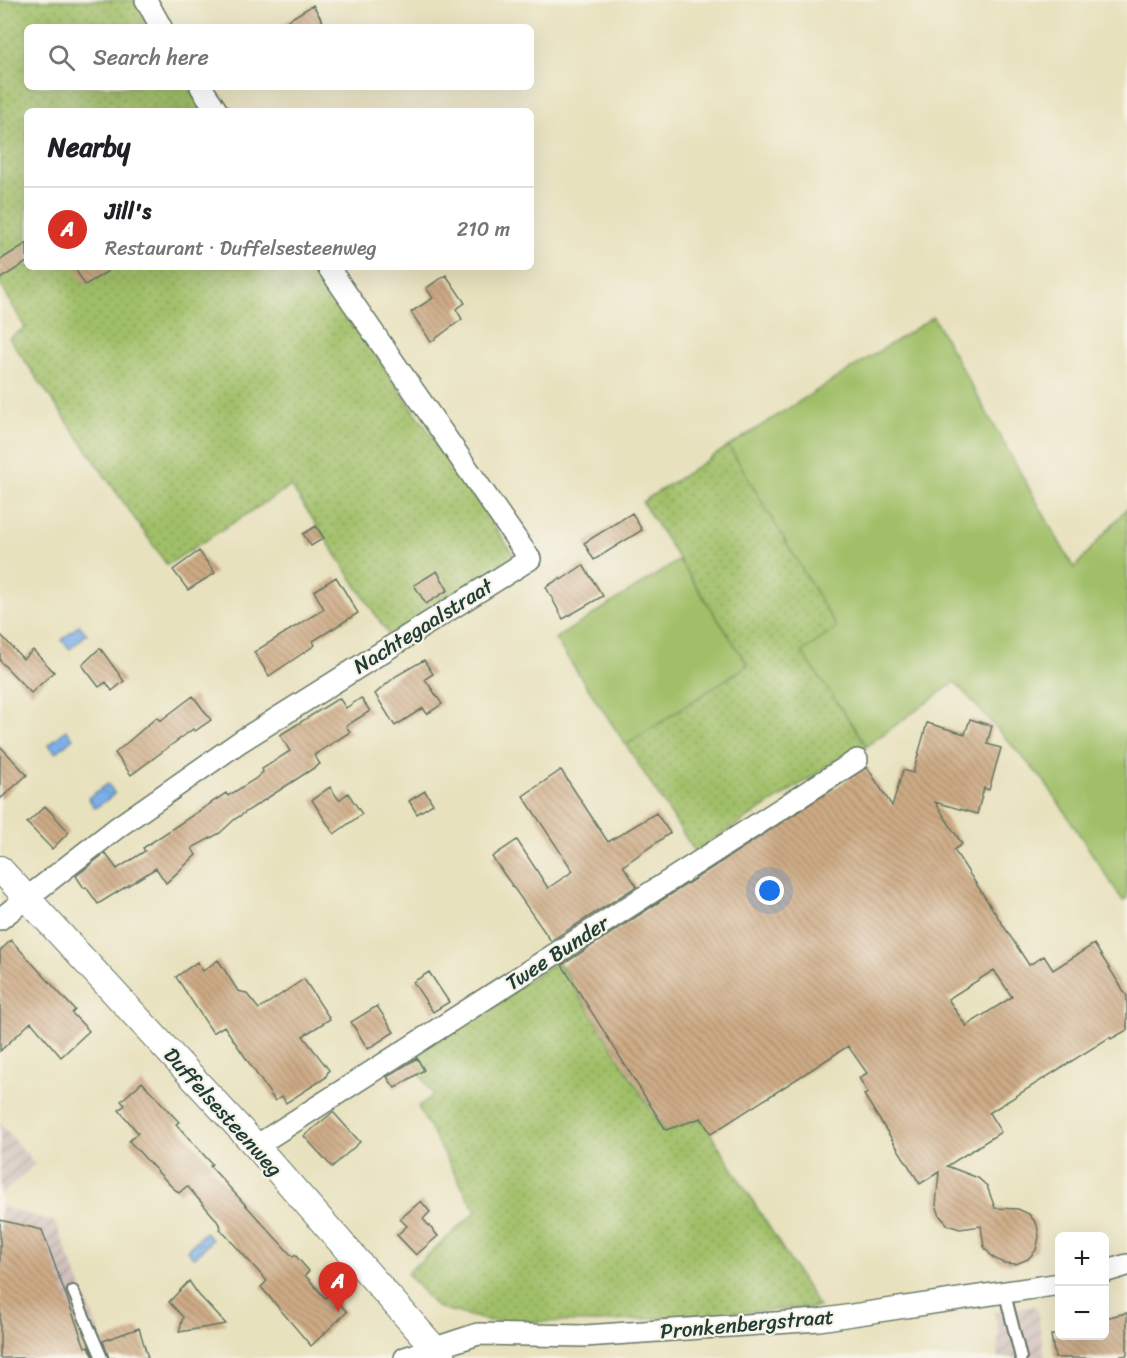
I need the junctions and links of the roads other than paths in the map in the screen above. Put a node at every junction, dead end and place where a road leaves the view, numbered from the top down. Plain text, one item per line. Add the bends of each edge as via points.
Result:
1 (146, 0) edge
2 (159, 24) edge
3 (203, 90) edge
4 (215, 108) edge
5 (330, 270) edge
6 (857, 760) dead end
7 (0, 869) edge
8 (26, 898) junction
9 (0, 919) edge
10 (256, 1146) junction
11 (1127, 1265) edge
12 (1109, 1270) edge
13 (1055, 1285) edge
14 (73, 1291) dead end
15 (1005, 1294) junction
16 (438, 1352) edge
17 (102, 1358) edge
18 (405, 1358) edge
19 (1021, 1358) edge

1 - 2 street
3 - 4 street
5 - 8 street, Nachtegaalstraat via 530,560 241,741 118,827
6 - 10 street, Twee Bunder
7 - 8 street, Duffelsesteenweg
8 - 9 street
8 - 10 street, Duffelsesteenweg
10 - 16 street, Duffelsesteenweg
11 - 12 street
13 - 15 street, Pronkenbergstraat
14 - 17 lane
15 - 16 street, Pronkenbergstraat via 819,1320 704,1329 585,1336 478,1334
15 - 19 lane
16 - 18 street, Pronkenbergstraat

